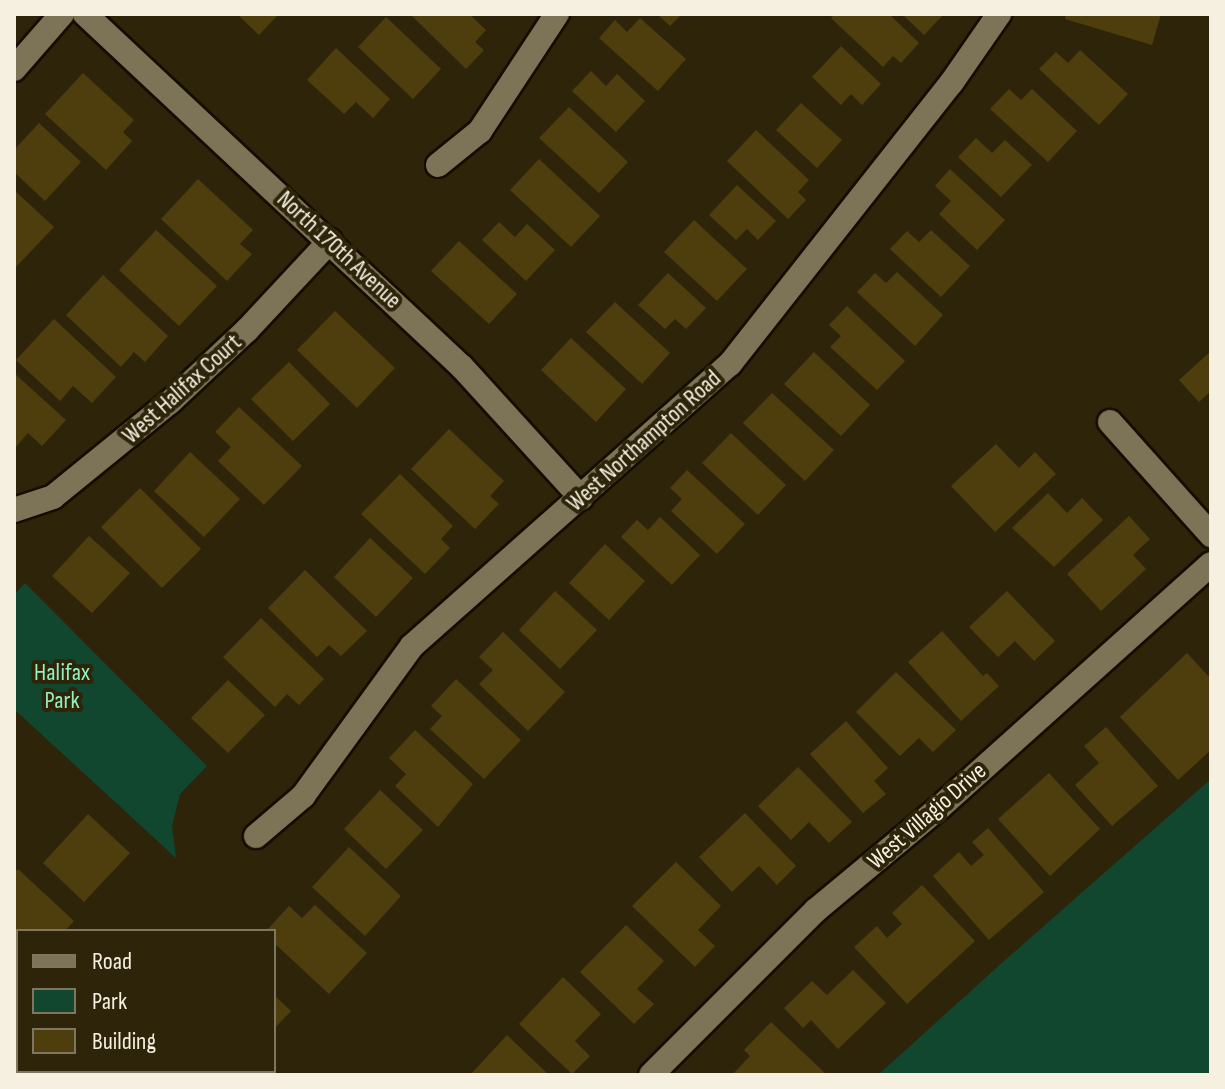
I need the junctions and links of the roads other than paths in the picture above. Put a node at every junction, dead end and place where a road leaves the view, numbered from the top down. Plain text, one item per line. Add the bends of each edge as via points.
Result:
1 (62, 14) edge
2 (85, 14) edge
3 (557, 14) edge
4 (999, 14) edge
5 (14, 69) edge
6 (438, 165) dead end
7 (330, 241) junction
8 (1110, 422) dead end
9 (581, 498) junction
10 (14, 510) edge
11 (1211, 535) edge
12 (1211, 564) edge
13 (256, 836) dead end
14 (651, 1075) edge

1 - 5 street
2 - 7 street, North 170th Avenue
3 - 6 street via 480,131
4 - 9 street, West Northampton Road via 952,82 730,364
7 - 9 street, North 170th Avenue via 462,367
7 - 10 street, West Halifax Court via 226,351 159,411 53,497
8 - 11 street
9 - 13 street, West Northampton Road via 412,646 303,796
12 - 14 street, West Villagio Drive via 939,808 816,910

